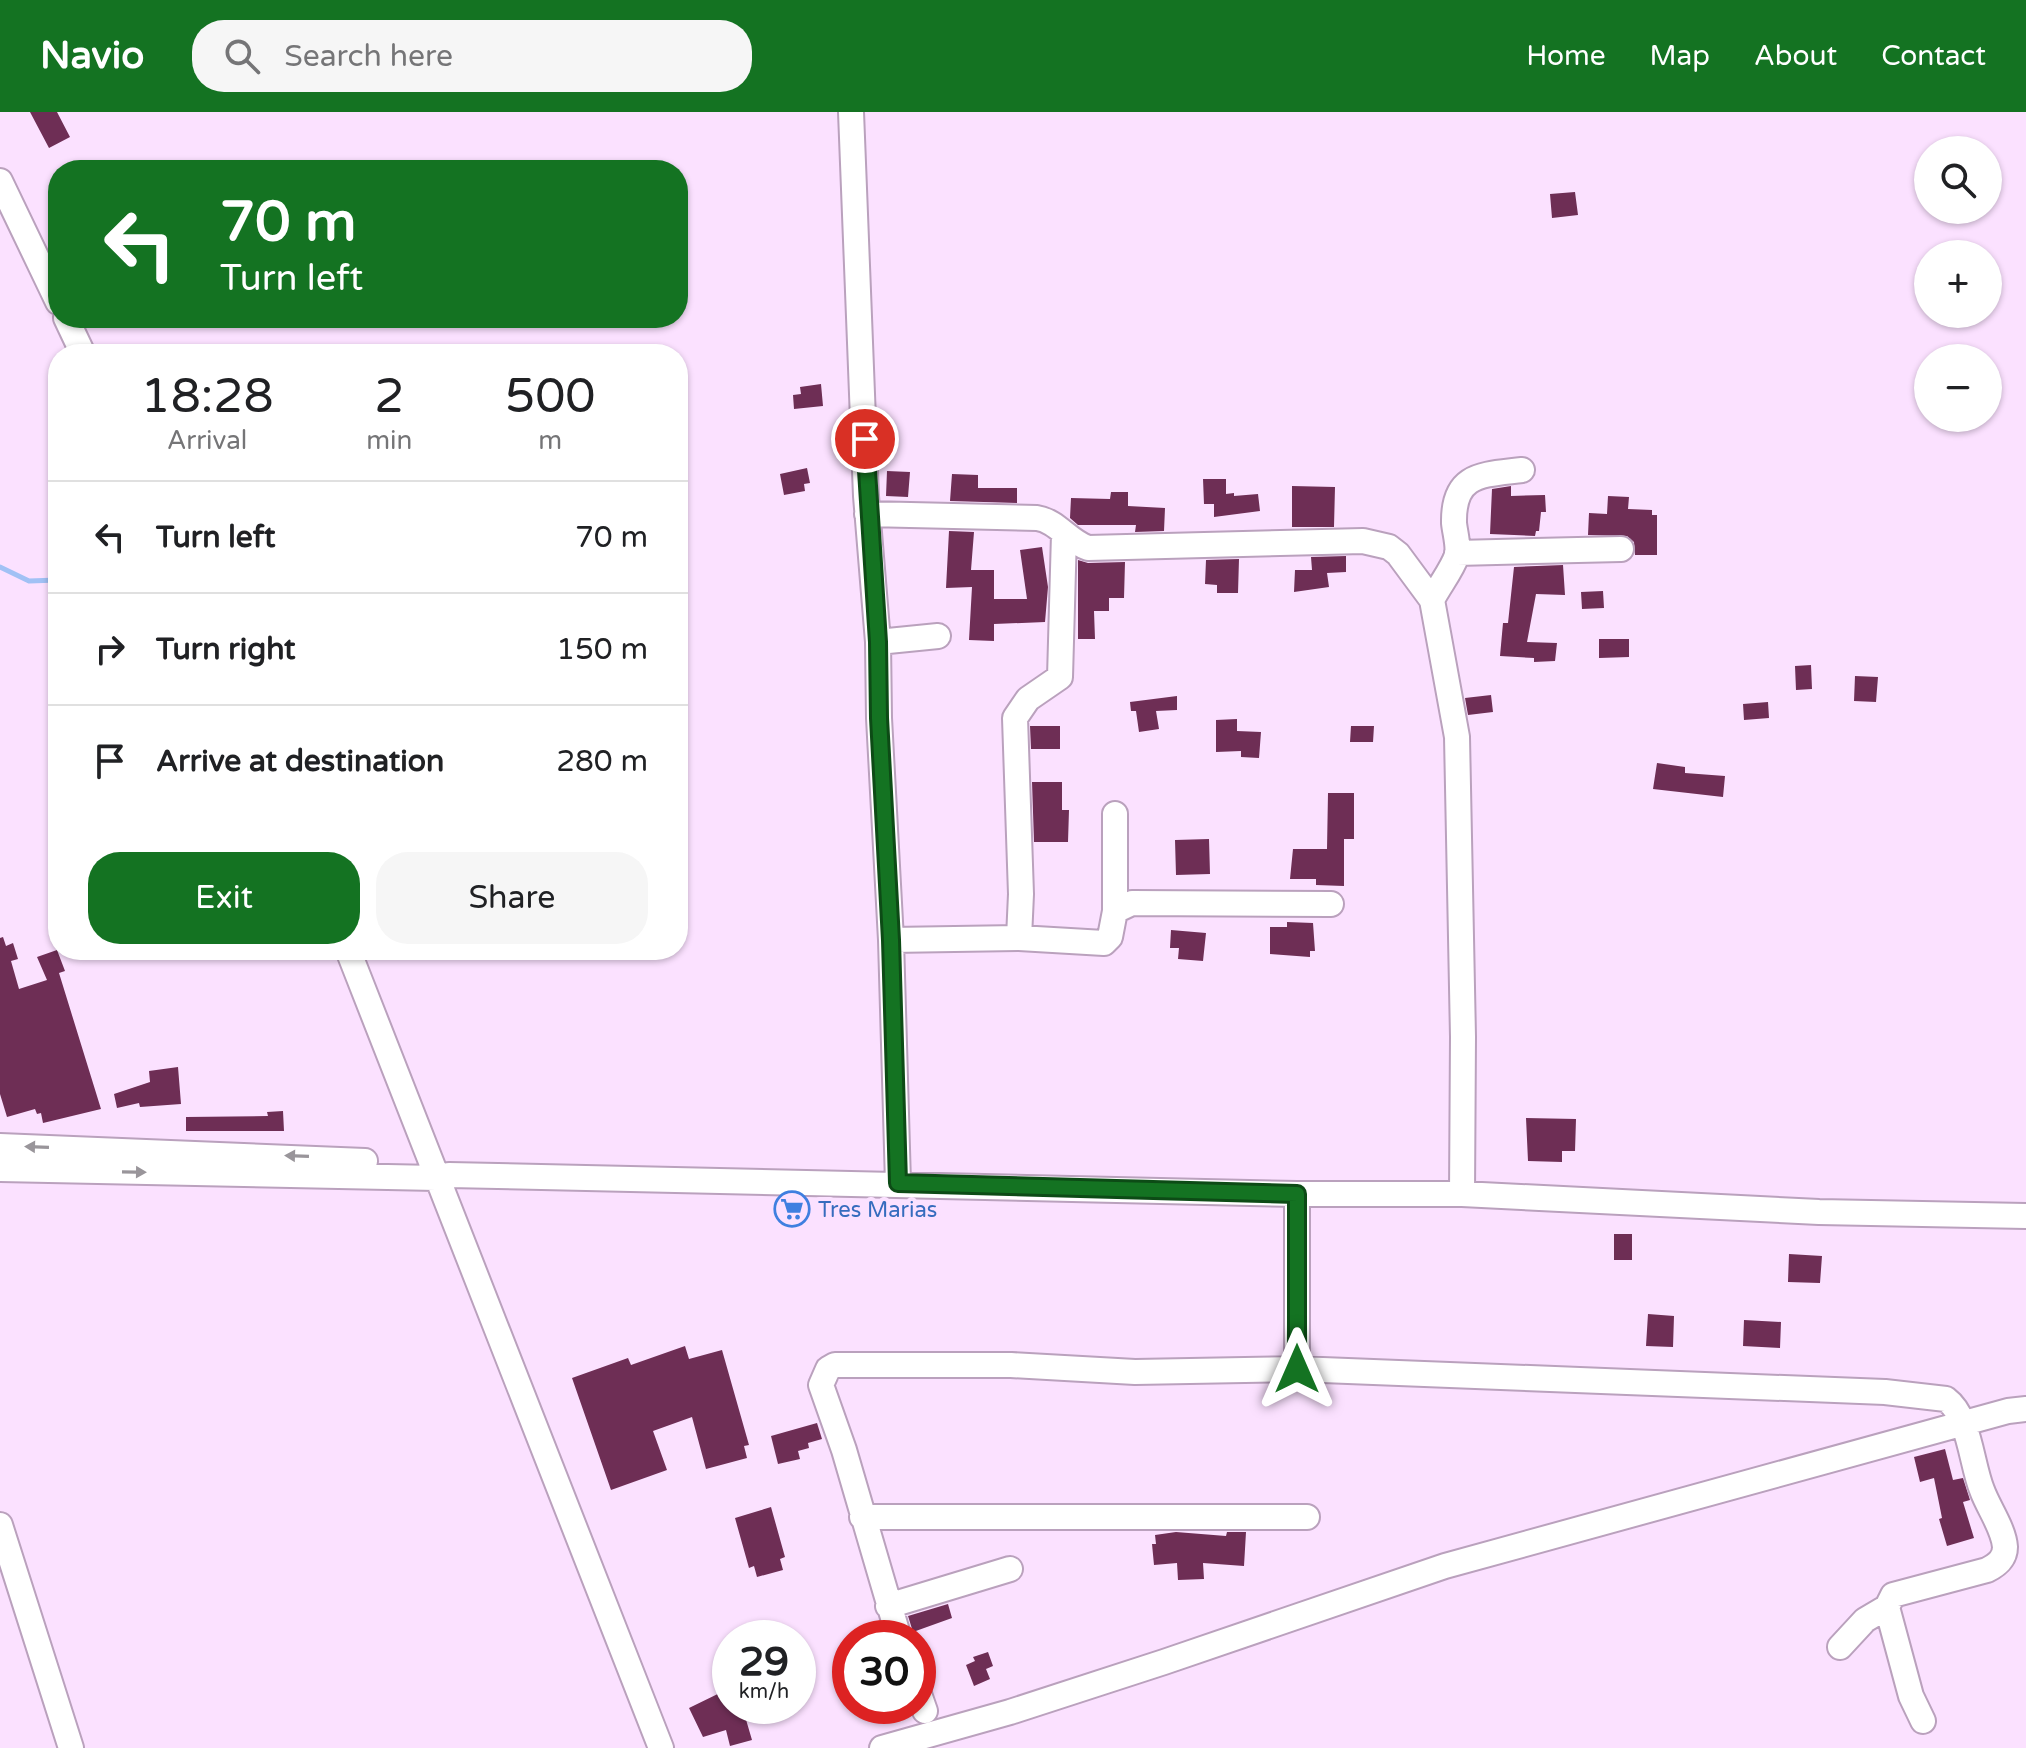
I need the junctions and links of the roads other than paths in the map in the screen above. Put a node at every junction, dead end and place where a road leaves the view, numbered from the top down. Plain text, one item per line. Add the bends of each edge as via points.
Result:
1 (851, 112) edge
2 (0, 181) edge
3 (48, 281) edge
4 (1522, 470) dead end
5 (867, 514) junction
6 (1064, 534) junction
7 (1621, 549) dead end
8 (1457, 553) junction
9 (1432, 600) junction
10 (938, 636) dead end
11 (878, 642) junction
12 (1115, 814) dead end
13 (1331, 904) dead end
14 (1115, 911) junction
15 (1019, 938) junction
16 (891, 940) junction
17 (352, 960) edge
18 (0, 1146) edge
19 (83, 1160) junction
20 (0, 1169) edge
21 (438, 1173) junction
22 (898, 1183) junction
23 (1297, 1194) junction
24 (1462, 1194) junction
25 (2026, 1216) edge
26 (1297, 1369) junction
27 (2026, 1409) edge
28 (1962, 1424) junction
29 (862, 1517) junction
30 (1307, 1517) dead end
31 (0, 1525) edge
32 (1010, 1569) dead end
33 (888, 1606) junction
34 (1887, 1607) junction
35 (893, 1620) edge
36 (1840, 1647) dead end
37 (1923, 1721) dead end
38 (71, 1748) edge
39 (661, 1748) edge
40 (882, 1748) edge

1 - 5 street
2 - 3 street
4 - 8 street via 1483,474 1462,485 1454,521
5 - 6 street via 1037,518
5 - 11 street
6 - 9 street via 1088,548 1377,543 1405,561
6 - 15 street via 1060,677 1028,699 1015,718
7 - 8 street
8 - 9 street
9 - 24 street via 1457,737
10 - 11 street
11 - 16 street
12 - 14 street
13 - 14 street via 1132,903
14 - 15 street via 1104,943
15 - 16 street
16 - 22 street
17 - 21 street
19 -> 18 street
19 - 20 street
19 - 21 street
21 - 22 street
21 - 39 street
22 - 23 street
23 - 24 street
23 - 26 street
24 - 25 street via 1819,1212
26 - 28 street via 1885,1392 1946,1399
26 - 29 street via 1135,1372 1011,1365 835,1365 821,1385
27 - 28 street
28 - 34 street via 2004,1554 1987,1570 1896,1593
28 - 40 street via 1445,1566 1150,1667
29 - 30 street
29 - 33 street
31 - 38 street
32 - 33 street
33 - 35 street
34 - 36 street via 1865,1620
34 - 37 street

